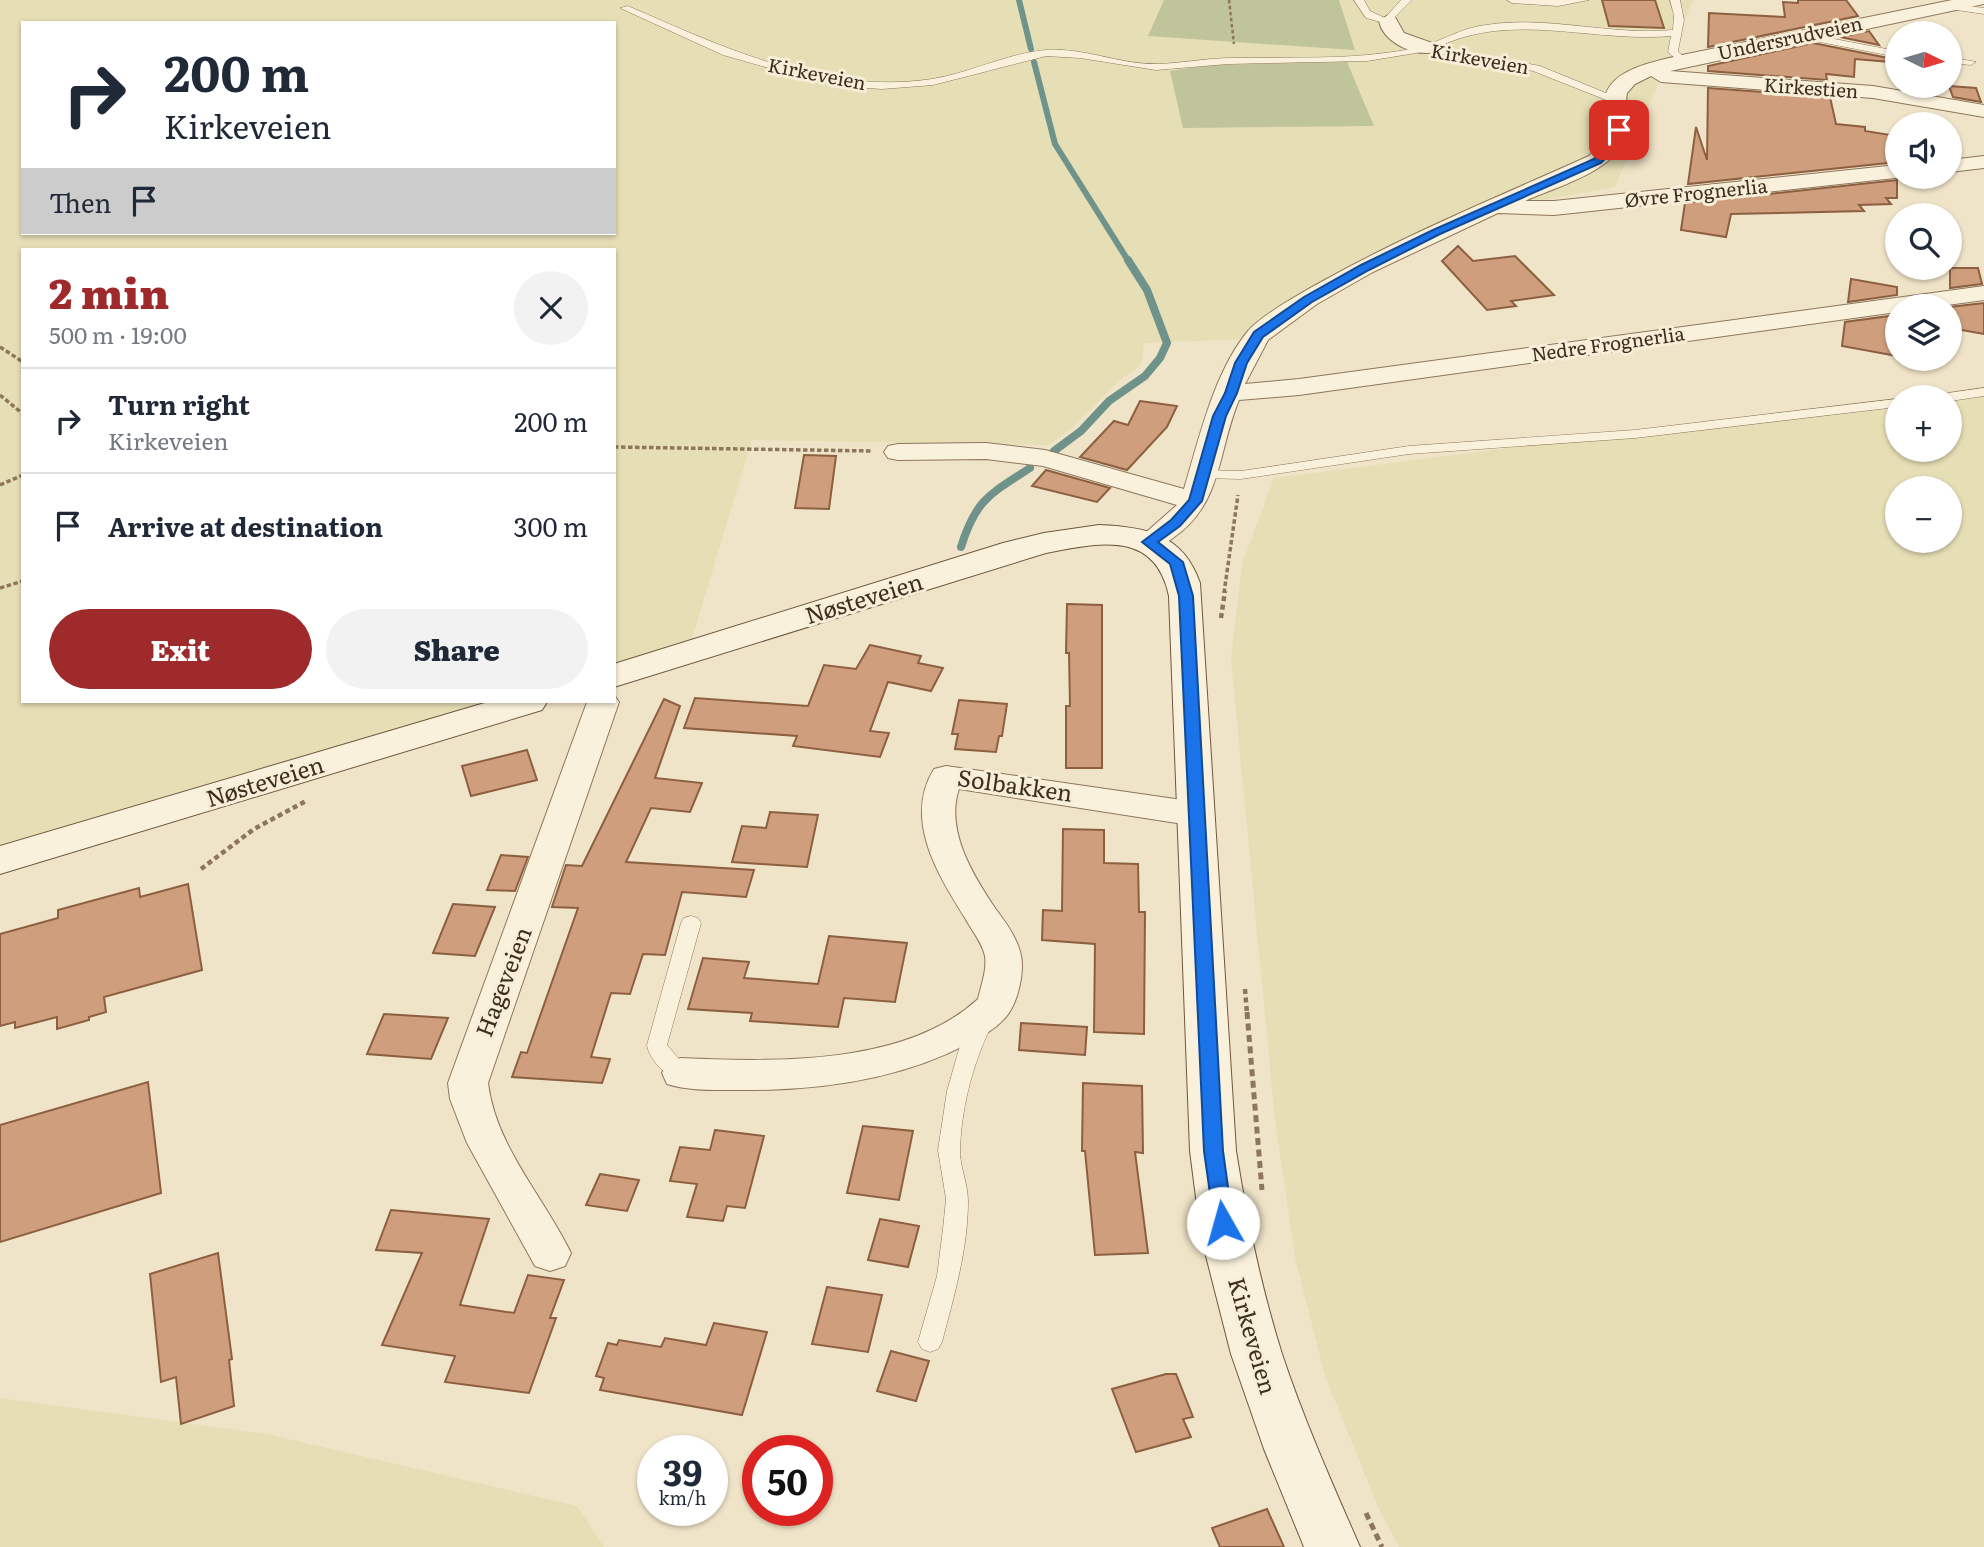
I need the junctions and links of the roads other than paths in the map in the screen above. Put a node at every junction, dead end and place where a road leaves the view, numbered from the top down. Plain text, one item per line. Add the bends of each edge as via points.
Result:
1 (1359, 0) edge
2 (1407, 0) edge
3 (1512, 0) edge
4 (1584, 0) edge
5 (1675, 0) edge
6 (1979, 0) edge
7 (1946, 6) junction
8 (625, 8) dead end
9 (1984, 11) edge
10 (1388, 21) junction
11 (1676, 33) junction
12 (1798, 35) junction
13 (1428, 48) junction
14 (1885, 52) edge
15 (1682, 61) junction
16 (1962, 61) edge
17 (1970, 62) dead end
18 (1637, 75) junction
19 (1614, 100) junction
20 (1984, 111) edge
21 (1984, 162) edge
22 (1962, 165) edge
23 (1885, 173) edge
24 (1495, 206) junction
25 (1984, 293) edge
26 (1984, 392) edge
27 (1231, 393) junction
28 (1962, 395) edge
29 (1885, 405) edge
30 (898, 452) road end
31 (1199, 488) junction
32 (1133, 539) junction
33 (616, 675) edge
34 (526, 703) edge
35 (603, 703) edge
36 (1196, 814) junction
37 (0, 860) edge
38 (691, 923) dead end
39 (986, 1013) junction
40 (681, 1073) joint
41 (550, 1253) dead end
42 (930, 1342) dead end
43 (1332, 1547) edge

1 - 10 lane via 1370,17
2 - 10 lane
3 - 4 lane via 1558,4
5 - 11 lane via 1681,16
6 - 7 street, Undersrudveien
7 - 9 lane
7 - 12 street, Undersrudveien
8 - 13 lane, Kirkeveien via 727,53 794,72 882,86 933,82 1046,53 1156,67 1367,58
10 - 13 street via 1396,37
11 - 13 lane via 1646,36 1485,26 1455,32
11 - 15 lane via 1672,52
12 - 14 lane
12 - 15 street, Undersrudveien
13 - 19 lane, Kirkeveien via 1536,68
15 - 18 street, Undersrudveien
16 - 17 lane
18 - 19 street, Undersrudveien via 1622,84
18 - 20 street, Kirkestien via 1873,92
19 - 24 street via 1619,130 1608,153
21 - 22 street
23 - 24 street, Øvre Frognerlia via 1554,208
24 - 27 street via 1365,267 1279,318 1248,349
25 - 27 street, Nedre Frognerlia
26 - 28 lane
27 - 31 street via 1219,416
29 - 31 lane via 1635,434 1409,450 1241,475
30 - 31 street via 986,451 1045,458
31 - 32 street via 1176,523
32 - 33 main road, Nøsteveien via 1086,536 1037,546
32 - 36 main road, Kirkeveien via 1176,562 1184,584
34 - 37 main road, Nøsteveien
35 - 41 street, Hageveien via 468,1083 470,1104 481,1130
36 - 39 street, Solbakken via 946,777 938,800 940,834 963,887 1003,954 1003,978 995,1004
36 - 43 main road, Kirkeveien via 1213,1151 1223,1223 1262,1377
38 - 40 lane via 657,1045 658,1052
39 - 40 street via 927,1047 860,1066 752,1075
39 - 42 lane via 957,1091 949,1150 957,1199 954,1229 948,1276

